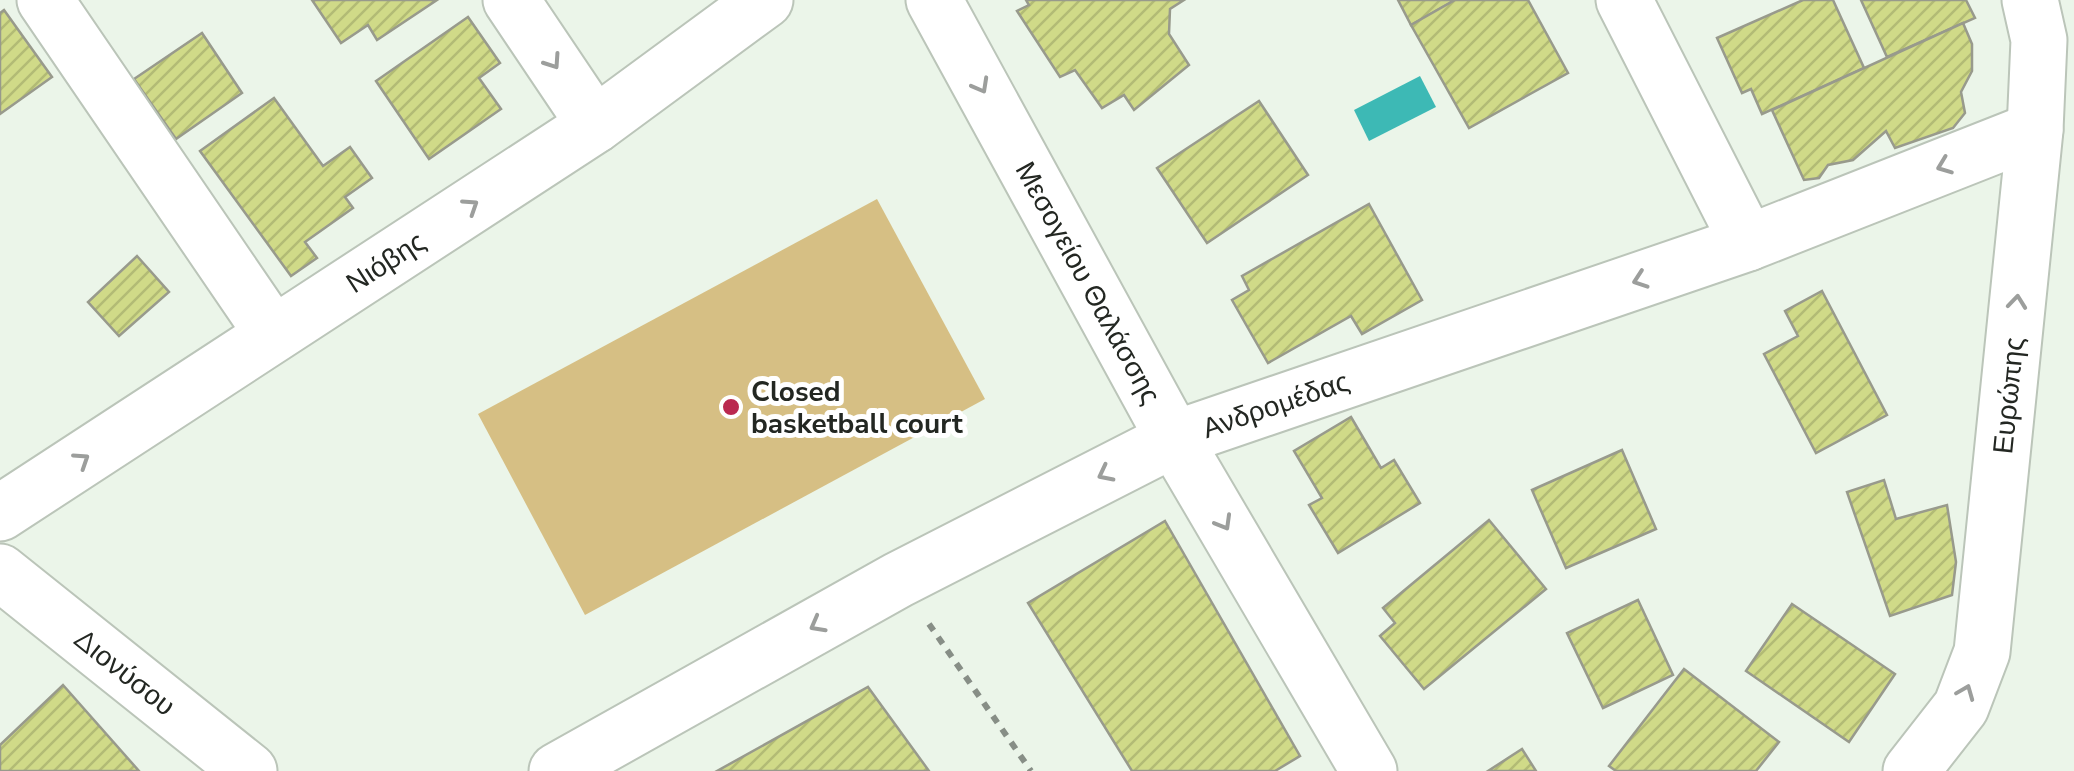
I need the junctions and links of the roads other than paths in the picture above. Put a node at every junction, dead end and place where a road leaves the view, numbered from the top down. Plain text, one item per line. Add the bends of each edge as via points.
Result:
1 (45, 0) edge
2 (512, 0) edge
3 (765, 0) edge
4 (934, 0) edge
5 (1624, 0) edge
6 (2030, 0) edge
7 (596, 124) junction
8 (2035, 130) junction
9 (1748, 243) junction
10 (274, 334) junction
11 (1174, 438) junction
12 (0, 513) edge
13 (0, 572) edge
14 (248, 771) edge
15 (558, 771) edge
16 (1370, 771) edge
17 (1911, 771) edge

1 - 10 street
2 -> 7 street
3 - 7 street, Νιόβης
4 -> 11 street, Μεσογείου Θαλάσσης
5 - 9 street
6 - 8 street, Ευρώπης via 2038,40
10 -> 7 street, Νιόβης
8 -> 9 street, Ανδρομέδας
17 -> 8 street, Ευρώπης via 1960,707 1982,652
9 -> 11 street, Ανδρομέδας
12 -> 10 street, Νιόβης
11 -> 15 street, Ανδρομέδας via 898,580
11 -> 16 street, Μεσογείου Θαλάσσης
13 - 14 street, Διονύσου

